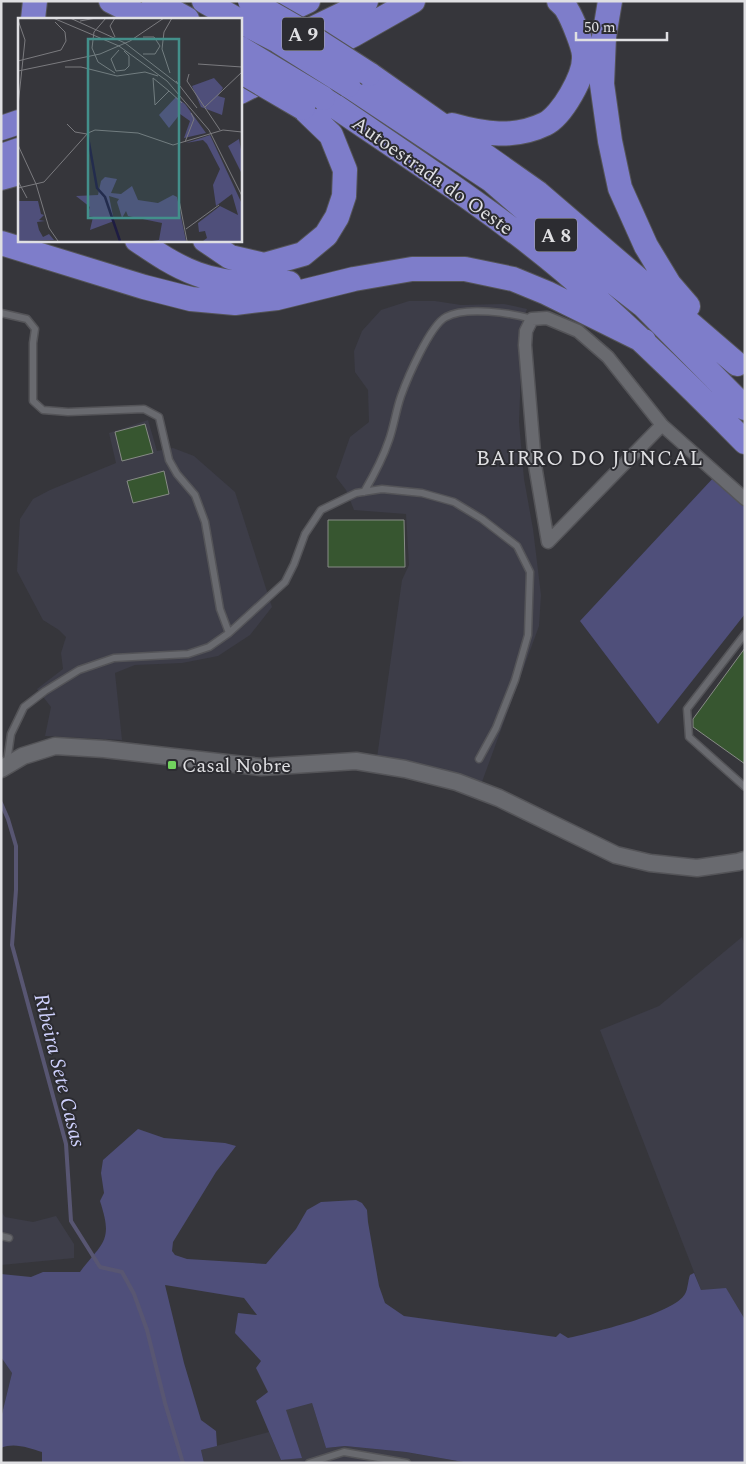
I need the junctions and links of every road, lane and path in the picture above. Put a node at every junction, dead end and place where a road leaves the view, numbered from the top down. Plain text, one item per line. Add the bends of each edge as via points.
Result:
1 (35, 1) edge
2 (111, 1) edge
3 (154, 1) edge
4 (204, 1) edge
5 (250, 1) edge
6 (308, 1) edge
7 (366, 1) edge
8 (414, 1) edge
9 (560, 1) edge
10 (610, 1) edge
11 (181, 16) edge
12 (33, 18) edge
13 (145, 18) edge
14 (234, 18) edge
15 (241, 22) edge
16 (241, 34) edge
17 (241, 49) edge
18 (241, 64) edge
19 (242, 86) edge
20 (313, 103) junction
21 (18, 122) edge
22 (438, 122) junction
23 (1, 128) edge
24 (18, 150) edge
25 (1, 156) edge
26 (18, 173) edge
27 (1, 178) edge
28 (138, 241) edge
29 (206, 241) edge
30 (1, 243) edge
31 (354, 279) junction
32 (1, 313) edge
33 (532, 319) junction
34 (644, 341) junction
35 (741, 368) edge
36 (745, 408) edge
37 (662, 425) junction
38 (745, 442) edge
39 (364, 492) junction
40 (745, 500) edge
41 (229, 633) junction
42 (745, 634) edge
43 (479, 759) dead end
44 (4, 768) edge
45 (745, 787) edge
46 (745, 860) edge
47 (1, 1236) edge
48 (10, 1238) dead end
49 (308, 1463) edge
50 (407, 1463) edge

1 - 12 highway
2 - 13 highway
3 - 11 highway
4 - 14 highway
5 - 22 highway, bridge via 302,30
6 - 16 highway, A 9
7 - 18 highway, A 9
8 - 19 highway via 353,35
9 - 22 highway via 567,8 584,56 574,90 547,124 506,135 480,133
10 - 35 highway via 604,37 602,84 620,188 646,246 669,284
15 - 36 highway, Autoestrada do Oeste / A 8, bridge via 348,84 491,180 644,306
17 - 20 highway, Autoestrada do Oeste / A 8, bridge
19 - 20 highway, bridge
20 - 29 highway via 345,170 344,196 326,235 303,254 264,265 230,257
20 - 34 highway, Autoestrada do Oeste / A 8 via 474,202 562,269
21 - 23 highway
22 - 35 highway via 538,194
24 - 25 highway
26 - 27 highway
28 - 31 highway via 198,274 230,282 262,284
30 - 31 highway via 144,287 192,299 235,304 277,298
31 - 34 highway via 412,269 465,269 513,279
32 - 41 lane via 27,319 34,329 33,402 43,410 144,409 159,418 169,460 176,474 195,495 205,522 220,609
33 - 37 street via 547,318 578,331 608,357
33 - 37 street via 526,331 526,345 535,465 548,542
33 - 39 lane via 511,313 467,311 445,317 430,334 402,395 376,472
34 - 38 highway, Autoestrada do Oeste / A 8
37 - 40 street
39 - 41 lane via 321,510 305,534 285,582
39 - 43 lane via 382,489 422,493 454,502 517,546 530,572 528,635 509,696
41 - 44 lane via 209,647 188,654 114,658 79,670 24,708 11,734
42 - 45 lane via 688,709 689,737
44 - 46 street via 23,756 55,746 261,767 356,761 457,782 499,798 616,855 650,863 697,868
47 - 48 lane
49 - 50 lane via 344,1452

